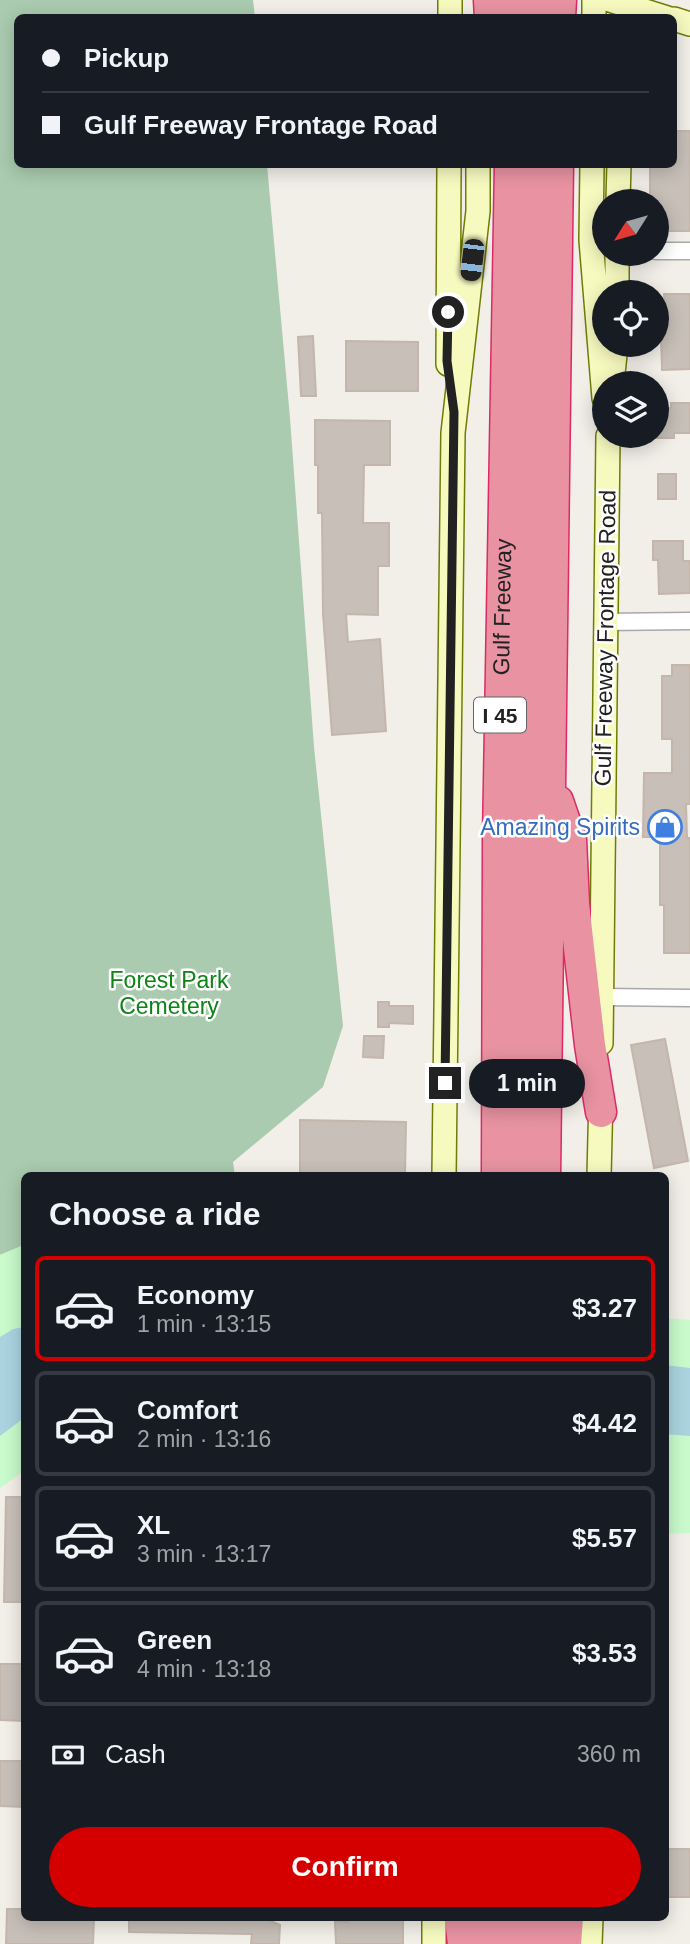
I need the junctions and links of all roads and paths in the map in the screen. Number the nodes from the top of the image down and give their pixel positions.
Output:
1 (618, 5) edge
2 (652, 14) edge
3 (449, 168) edge
4 (478, 168) edge
5 (511, 168) edge
6 (534, 168) edge
7 (557, 168) edge
8 (592, 168) edge
9 (619, 168) edge
10 (618, 189) edge
11 (669, 251) edge
12 (690, 251) edge
13 (532, 274) junction
14 (602, 371) edge
15 (454, 412) junction
16 (608, 448) edge
17 (690, 621) edge
18 (604, 622) junction
19 (552, 782) junction
20 (601, 996) junction
21 (690, 998) edge
22 (601, 1112) junction
23 (521, 1168) edge
24 (444, 1171) edge
25 (599, 1172) edge
26 (434, 1921) edge
27 (460, 1921) edge
28 (490, 1921) edge
29 (514, 1921) edge
30 (540, 1921) edge
31 (568, 1921) edge
32 (591, 1921) edge
33 (434, 1944) edge
34 (463, 1944) edge
35 (491, 1944) edge
36 (514, 1944) edge
37 (540, 1944) edge
38 (566, 1944) edge
39 (590, 1944) edge

1 - 2 main road
3 - 15 main road
4 - 15 main road
5 - 13 highway, Gulf Freeway / I 45
6 - 13 highway, Gulf Freeway
7 - 13 highway, Gulf Freeway / I 45
8 - 14 main road
9 - 10 main road
11 - 12 street
13 - 19 highway, Gulf Freeway / I 45
13 - 23 highway, Gulf Freeway
15 - 24 main road
16 - 18 main road, Gulf Freeway Frontage Road
17 - 18 street
18 - 20 main road, Gulf Freeway Frontage Road
19 - 22 highway
19 - 23 highway, Gulf Freeway / I 45
20 - 21 street
20 - 22 main road, Gulf Freeway Frontage Road
22 - 25 main road, Gulf Freeway Frontage Road
26 - 33 main road
27 - 34 highway
28 - 35 highway
29 - 36 highway
30 - 37 highway
31 - 38 highway
32 - 39 main road

